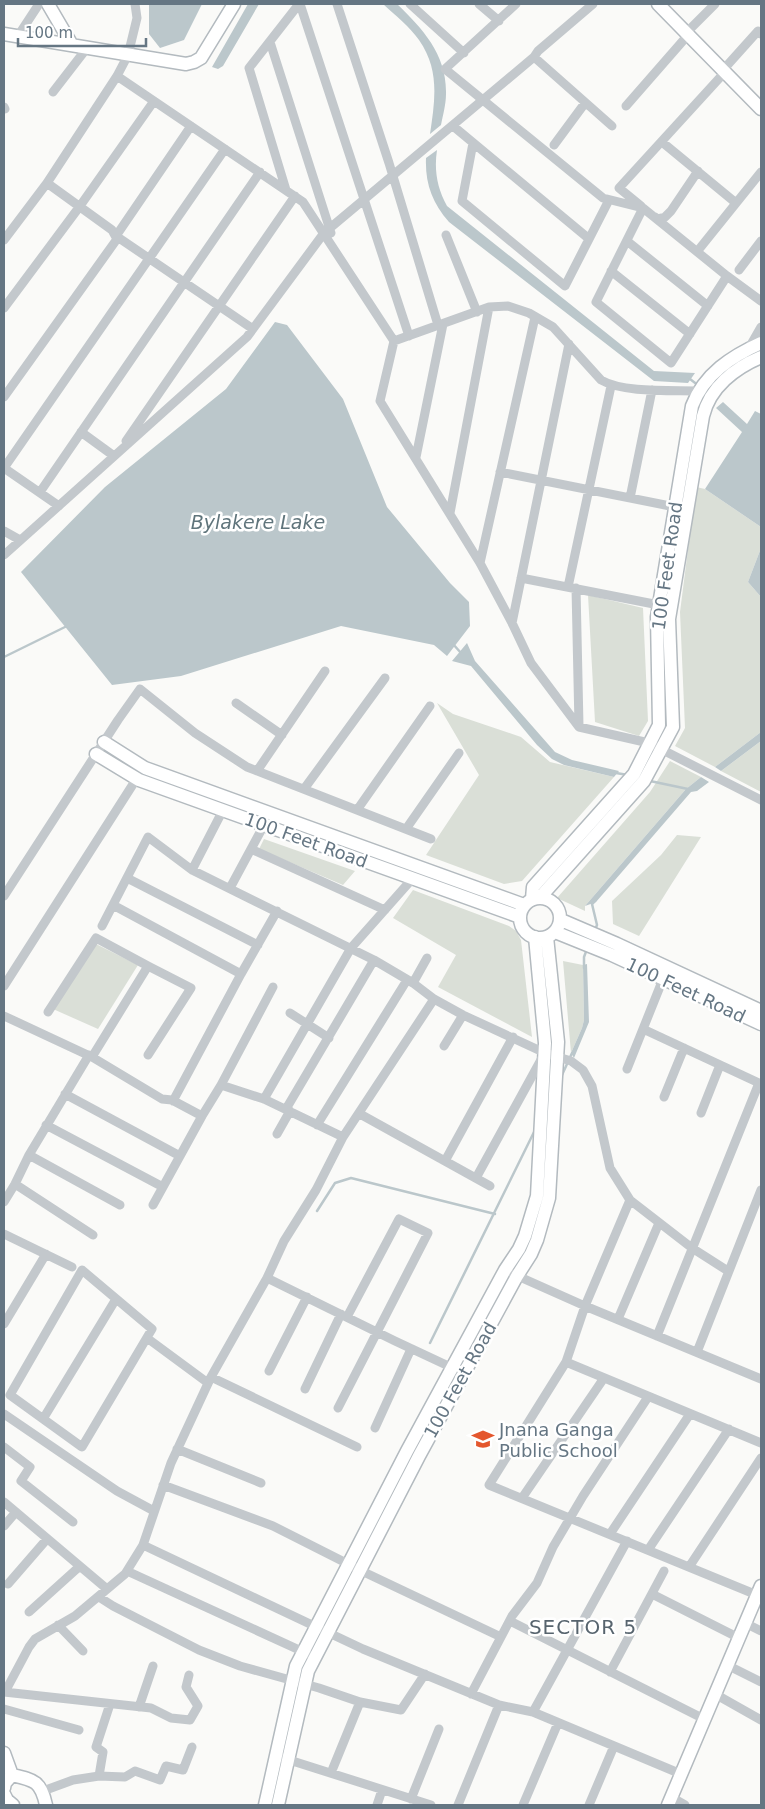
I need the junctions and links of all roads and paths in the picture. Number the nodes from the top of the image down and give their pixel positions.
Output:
1 (39, 4) edge
2 (48, 4) edge
3 (135, 4) edge
4 (234, 4) edge
5 (299, 4) edge
6 (337, 4) edge
7 (410, 4) edge
8 (478, 4) edge
9 (516, 4) edge
10 (593, 4) edge
11 (658, 4) edge
12 (715, 4) edge
13 (499, 22) junction
14 (4, 34) edge
15 (687, 34) junction
16 (761, 34) edge
17 (18, 36) junction
18 (270, 42) junction
19 (72, 45) junction
20 (87, 48) junction
21 (464, 53) junction
22 (128, 55) junction
23 (534, 57) junction
24 (724, 71) junction
25 (117, 76) junction
26 (53, 92) dead end
27 (484, 100) junction
28 (154, 101) junction
29 (585, 103) junction
30 (626, 106) dead end
31 (761, 109) edge
32 (191, 126) junction
33 (453, 126) junction
34 (612, 126) dead end
35 (662, 142) junction
36 (472, 143) junction
37 (554, 145) dead end
38 (225, 149) junction
39 (698, 171) junction
40 (260, 172) junction
41 (761, 172) edge
42 (48, 183) junction
43 (286, 190) junction
44 (295, 196) junction
45 (609, 200) junction
46 (736, 203) junction
47 (80, 206) junction
48 (643, 208) junction
49 (324, 233) junction
50 (446, 235) dead end
51 (116, 236) junction
52 (588, 238) junction
53 (4, 240) edge
54 (627, 241) junction
55 (761, 241) edge
56 (700, 248) dead end
57 (338, 255) junction
58 (149, 258) junction
59 (739, 270) dead end
60 (611, 271) junction
61 (727, 276) junction
62 (184, 282) junction
63 (761, 301) edge
64 (219, 306) junction
65 (708, 306) junction
66 (489, 307) junction
67 (4, 308) edge
68 (477, 312) junction
69 (535, 317) junction
70 (441, 325) junction
71 (761, 326) edge
72 (253, 329) junction
73 (690, 334) junction
74 (409, 336) junction
75 (394, 341) junction
76 (761, 342) edge
77 (569, 344) junction
78 (749, 348) junction
79 (761, 357) edge
80 (712, 383) junction
81 (7, 385) edge
82 (611, 386) junction
83 (652, 390) junction
84 (699, 391) junction
85 (4, 397) edge
86 (698, 408) junction
87 (81, 432) junction
88 (116, 454) junction
89 (416, 457) junction
90 (4, 468) edge
91 (500, 472) junction
92 (541, 480) junction
93 (588, 490) junction
94 (40, 492) junction
95 (630, 498) junction
96 (59, 506) junction
97 (675, 507) junction
98 (450, 513) junction
99 (4, 531) edge
100 (20, 540) junction
101 (4, 554) edge
102 (480, 563) junction
103 (521, 578) junction
104 (572, 588) junction
105 (659, 605) junction
106 (512, 622) junction
107 (325, 671) dead end
108 (385, 678) dead end
109 (236, 703) dead end
110 (430, 706) dead end
111 (579, 727) junction
112 (282, 735) junction
113 (104, 742) junction
114 (655, 746) junction
115 (459, 753) dead end
116 (96, 754) junction
117 (257, 771) junction
118 (137, 778) junction
119 (304, 789) junction
120 (761, 800) edge
121 (223, 810) junction
122 (357, 810) junction
123 (264, 825) junction
124 (406, 829) junction
125 (431, 839) dead end
126 (251, 849) junction
127 (192, 870) junction
128 (127, 878) junction
129 (413, 878) junction
130 (230, 888) junction
131 (4, 896) edge
132 (113, 905) junction
133 (530, 905) junction
134 (385, 910) junction
135 (277, 911) junction
136 (102, 926) dead end
137 (556, 931) junction
138 (258, 945) junction
139 (351, 948) junction
140 (614, 949) junction
141 (426, 958) dead end
142 (374, 960) junction
143 (148, 966) junction
144 (241, 974) junction
145 (663, 979) junction
146 (410, 981) junction
147 (4, 986) edge
148 (273, 987) dead end
149 (434, 998) junction
150 (761, 1011) edge
151 (48, 1012) dead end
152 (290, 1013) dead end
153 (4, 1016) edge
154 (463, 1016) junction
155 (308, 1024) junction
156 (761, 1024) edge
157 (643, 1029) junction
158 (329, 1038) junction
159 (513, 1038) junction
160 (444, 1046) dead end
161 (684, 1048) junction
162 (148, 1055) dead end
163 (551, 1055) junction
164 (91, 1056) junction
165 (720, 1065) junction
166 (627, 1069) dead end
167 (760, 1083) edge
168 (221, 1085) junction
169 (65, 1094) junction
170 (664, 1097) dead end
171 (264, 1099) junction
172 (173, 1101) junction
173 (288, 1110) junction
174 (701, 1113) dead end
175 (360, 1114) dead end
176 (202, 1116) junction
177 (317, 1124) junction
178 (46, 1125) junction
179 (277, 1134) dead end
180 (343, 1137) junction
181 (29, 1154) junction
182 (180, 1156) junction
183 (445, 1161) junction
184 (476, 1178) junction
185 (15, 1184) junction
186 (490, 1186) dead end
187 (162, 1187) junction
188 (761, 1190) edge
189 (630, 1200) junction
190 (4, 1202) edge
191 (120, 1205) dead end
192 (153, 1205) dead end
193 (659, 1223) junction
194 (6, 1235) edge
195 (93, 1236) dead end
196 (4, 1246) edge
197 (692, 1248) junction
198 (46, 1254) junction
199 (72, 1267) dead end
200 (728, 1271) junction
201 (511, 1273) junction
202 (266, 1278) junction
203 (307, 1297) junction
204 (116, 1299) junction
205 (585, 1306) junction
206 (344, 1316) junction
207 (618, 1320) junction
208 (4, 1324) edge
209 (378, 1333) junction
210 (657, 1336) junction
211 (147, 1338) junction
212 (411, 1349) junction
213 (697, 1352) junction
214 (566, 1362) junction
215 (458, 1370) junction
216 (269, 1371) dead end
217 (604, 1378) junction
218 (761, 1379) edge
219 (209, 1380) junction
220 (305, 1389) dead end
221 (648, 1397) junction
222 (338, 1408) dead end
223 (4, 1414) edge
224 (690, 1414) junction
225 (43, 1419) junction
226 (374, 1428) dead end
227 (729, 1429) junction
228 (761, 1443) edge
229 (4, 1447) edge
230 (357, 1447) dead end
231 (177, 1449) junction
232 (761, 1458) edge
233 (261, 1483) dead end
234 (163, 1485) junction
235 (522, 1498) junction
236 (4, 1502) edge
237 (16, 1512) junction
238 (154, 1512) junction
239 (570, 1518) junction
240 (73, 1522) dead end
241 (4, 1526) edge
242 (610, 1534) junction
243 (47, 1539) junction
244 (627, 1541) junction
245 (143, 1545) junction
246 (648, 1550) junction
247 (80, 1566) junction
248 (689, 1567) junction
249 (354, 1568) junction
250 (127, 1571) junction
251 (664, 1571) dead end
252 (8, 1584) dead end
253 (107, 1589) junction
254 (759, 1590) edge
255 (652, 1594) junction
256 (99, 1597) junction
257 (29, 1612) dead end
258 (510, 1621) junction
259 (745, 1623) junction
260 (58, 1626) junction
261 (323, 1628) junction
262 (761, 1631) edge
263 (501, 1637) junction
264 (739, 1638) junction
265 (567, 1650) junction
266 (83, 1651) dead end
267 (309, 1655) junction
268 (727, 1665) junction
269 (153, 1666) dead end
270 (610, 1672) junction
271 (425, 1674) junction
272 (189, 1676) dead end
273 (761, 1682) edge
274 (299, 1683) junction
275 (4, 1692) edge
276 (471, 1694) junction
277 (715, 1694) junction
278 (360, 1702) junction
279 (110, 1704) junction
280 (499, 1705) junction
281 (139, 1707) junction
282 (4, 1709) edge
283 (533, 1712) junction
284 (704, 1719) junction
285 (761, 1720) edge
286 (558, 1723) junction
287 (439, 1729) dead end
288 (79, 1730) dead end
289 (192, 1746) dead end
290 (614, 1746) junction
291 (4, 1753) edge
292 (282, 1758) junction
293 (333, 1768) dead end
294 (681, 1774) junction
295 (98, 1776) junction
296 (382, 1790) junction
297 (6, 1791) edge
298 (43, 1791) junction
299 (411, 1799) junction
300 (669, 1801) edge
301 (425, 1804) edge
302 (46, 1805) edge
303 (265, 1805) edge
304 (278, 1805) edge
305 (377, 1805) edge
306 (458, 1805) edge
307 (523, 1805) edge
308 (589, 1805) edge
309 (685, 1805) edge

1 - 17 street
2 - 19 main road
3 - 22 street
4 - 22 main road
5 - 18 street
5 - 74 street
6 - 70 street
7 - 21 street
8 - 13 street
9 - 13 street
10 - 23 street
11 - 15 main road
12 - 15 street
13 - 21 street
14 - 17 main road
15 - 24 main road
15 - 30 street
16 - 24 street
17 - 19 main road
18 - 43 street
18 - 57 street
19 - 20 main road
20 - 22 main road
20 - 26 street
21 - 27 street
22 - 25 street
23 - 27 street
23 - 29 street
24 - 31 main road
24 - 35 street
25 - 28 street
25 - 42 street
27 - 33 street
27 - 45 street
28 - 32 street
28 - 47 street
29 - 34 street
29 - 37 street
32 - 38 street
32 - 51 street
33 - 36 street
33 - 49 street
35 - 39 street
35 - 48 street
36 - 52 street
36 - 52 street
38 - 40 street
38 - 58 street
39 - 46 street
39 - 48 street
40 - 43 street
40 - 62 street
41 - 46 street
42 - 47 street
42 - 53 street
43 - 44 street
44 - 49 street
44 - 64 street
45 - 48 street
45 - 52 street
46 - 56 street
47 - 51 street
47 - 67 street
48 - 54 street
48 - 61 street
49 - 57 street
49 - 72 street
50 - 68 street
51 - 58 street
51 - 81 street
54 - 60 street
54 - 65 street
55 - 59 street
57 - 75 street
58 - 62 street
58 - 90 street
60 - 73 street
60 - 73 street
61 - 63 street
61 - 65 street
62 - 64 street
62 - 87 street
64 - 72 street
64 - 88 street
65 - 73 street
66 - 68 street
66 - 69 street
66 - 98 street
68 - 70 street
69 - 77 street
69 - 91 street
70 - 74 street
70 - 89 street
71 - 78 street
72 - 88 street
74 - 75 street
75 - 89 street
76 - 78 main road, 100 Feet Road
77 - 82 street
77 - 92 street
78 - 80 main road, 100 Feet Road
79 - 80 main road, 100 Feet Road
80 - 84 main road, 100 Feet Road
80 - 86 main road, 100 Feet Road
81 - 85 street
82 - 83 street
82 - 93 street
83 - 84 street
83 - 95 street
84 - 86 main road, 100 Feet Road
86 - 97 main road, 100 Feet Road
86 - 114 main road, 100 Feet Road
87 - 88 street
87 - 94 street
88 - 96 street
89 - 98 street
90 - 94 street
91 - 92 street
91 - 102 street
92 - 93 street
92 - 103 street
93 - 95 street
93 - 104 street
94 - 96 street
95 - 97 street
96 - 100 street
97 - 105 main road, 100 Feet Road
98 - 102 street
99 - 100 street
100 - 101 street
102 - 106 street
103 - 104 street
103 - 106 street
104 - 105 street
104 - 111 street
105 - 114 main road, 100 Feet Road
106 - 111 street
107 - 112 street
108 - 119 street
109 - 112 street
110 - 122 street
111 - 114 street
112 - 117 street
113 - 116 street
113 - 117 street
113 - 133 main road, 100 Feet Road
114 - 120 street
114 - 133 main road, 100 Feet Road
114 - 133 main road, 100 Feet Road
115 - 124 street
116 - 118 main road, 100 Feet Road
116 - 131 street
117 - 119 street
118 - 121 main road, 100 Feet Road
118 - 147 street
119 - 122 street
121 - 123 main road, 100 Feet Road
121 - 127 street
122 - 124 street
123 - 126 street
123 - 129 main road, 100 Feet Road
124 - 125 street
126 - 130 street
126 - 134 street
127 - 128 street
127 - 130 street
128 - 132 street
128 - 138 street
129 - 133 main road, 100 Feet Road
129 - 134 street
130 - 135 street
132 - 136 street
132 - 144 street
133 - 137 main road
133 - 137 main road
134 - 139 street
135 - 138 street
135 - 139 street
137 - 140 main road, 100 Feet Road
137 - 163 main road, 100 Feet Road
138 - 144 street
139 - 142 street
139 - 155 street
140 - 145 main road, 100 Feet Road
140 - 150 main road, 100 Feet Road
141 - 146 street
142 - 146 street
142 - 158 street
143 - 151 street
143 - 162 street
143 - 164 street
144 - 172 street
145 - 156 main road, 100 Feet Road
145 - 157 street
146 - 149 street
146 - 177 street
148 - 168 street
149 - 154 street
149 - 180 street
152 - 155 street
153 - 164 street
154 - 159 street
154 - 160 street
155 - 158 street
155 - 171 street
157 - 161 street
157 - 166 street
158 - 173 street
159 - 163 street
159 - 183 street
161 - 165 street
161 - 170 street
163 - 184 street
163 - 189 street
163 - 201 main road, 100 Feet Road
164 - 169 street
164 - 172 street
165 - 167 street
165 - 174 street
167 - 197 street
168 - 171 street
168 - 176 street
169 - 178 street
169 - 182 street
171 - 173 street
172 - 176 street
173 - 177 street
173 - 179 street
175 - 183 street
176 - 182 street
177 - 180 street
178 - 181 street
178 - 187 street
180 - 202 street
181 - 185 street
181 - 191 street
182 - 187 street
183 - 184 street
184 - 186 street
185 - 190 street
185 - 195 street
187 - 192 street
188 - 200 street
189 - 193 street
189 - 205 street
193 - 197 street
193 - 207 street
194 - 196 street
194 - 198 street
197 - 200 street
197 - 210 street
198 - 199 street
198 - 208 street
200 - 213 street
201 - 205 street
201 - 215 main road, 100 Feet Road
202 - 203 street
202 - 219 street
203 - 206 street
203 - 216 street
204 - 211 street
204 - 225 street
204 - 225 street
205 - 207 street
205 - 214 street
206 - 209 street
206 - 209 street
206 - 220 street
207 - 210 street
209 - 212 street
209 - 222 street
210 - 213 street
211 - 219 street
211 - 225 street
212 - 215 street
212 - 226 street
213 - 218 street
214 - 217 street
214 - 235 street
215 - 249 main road, 100 Feet Road
217 - 221 street
217 - 235 street
219 - 230 street
219 - 231 street
221 - 224 street
221 - 239 street
223 - 238 street
224 - 227 street
224 - 242 street
227 - 228 street
227 - 246 street
229 - 240 street
231 - 233 street
231 - 234 street
232 - 248 street
234 - 238 street
234 - 249 street
235 - 239 street
236 - 237 street
237 - 241 street
237 - 243 street
238 - 245 street
239 - 242 street
239 - 258 street
242 - 244 street
243 - 247 street
243 - 252 street
244 - 246 street
244 - 265 street
245 - 250 street
245 - 261 street
246 - 248 street
247 - 253 street
247 - 257 street
248 - 254 street
249 - 261 main road, 100 Feet Road
249 - 263 street
250 - 253 street
250 - 267 street
251 - 255 street
253 - 256 street
254 - 259 main road
255 - 264 street
255 - 270 street
256 - 260 street
256 - 274 street
258 - 263 street
258 - 265 street
259 - 262 street
259 - 264 main road
260 - 266 street
260 - 275 street
261 - 267 main road, 100 Feet Road
261 - 271 street
263 - 276 street
264 - 268 main road
265 - 270 street
265 - 283 street
267 - 274 main road, 100 Feet Road
268 - 273 street
268 - 277 main road
269 - 281 street
270 - 284 street
271 - 276 street
271 - 278 street
272 - 281 street
274 - 278 street
274 - 292 main road, 100 Feet Road
275 - 279 street
276 - 280 street
277 - 284 main road
277 - 285 street
278 - 293 street
279 - 281 street
279 - 295 street
280 - 283 street
280 - 306 street
282 - 288 street
283 - 286 street
284 - 294 main road
286 - 290 street
286 - 307 street
287 - 299 street
289 - 295 street
290 - 294 street
290 - 308 street
291 - 297 main road
292 - 296 street
292 - 303 main road, 100 Feet Road
292 - 304 main road, 100 Feet Road
294 - 300 main road
295 - 298 street
296 - 299 street
296 - 305 street
297 - 298 main road
298 - 302 main road
299 - 301 street
300 - 309 street

